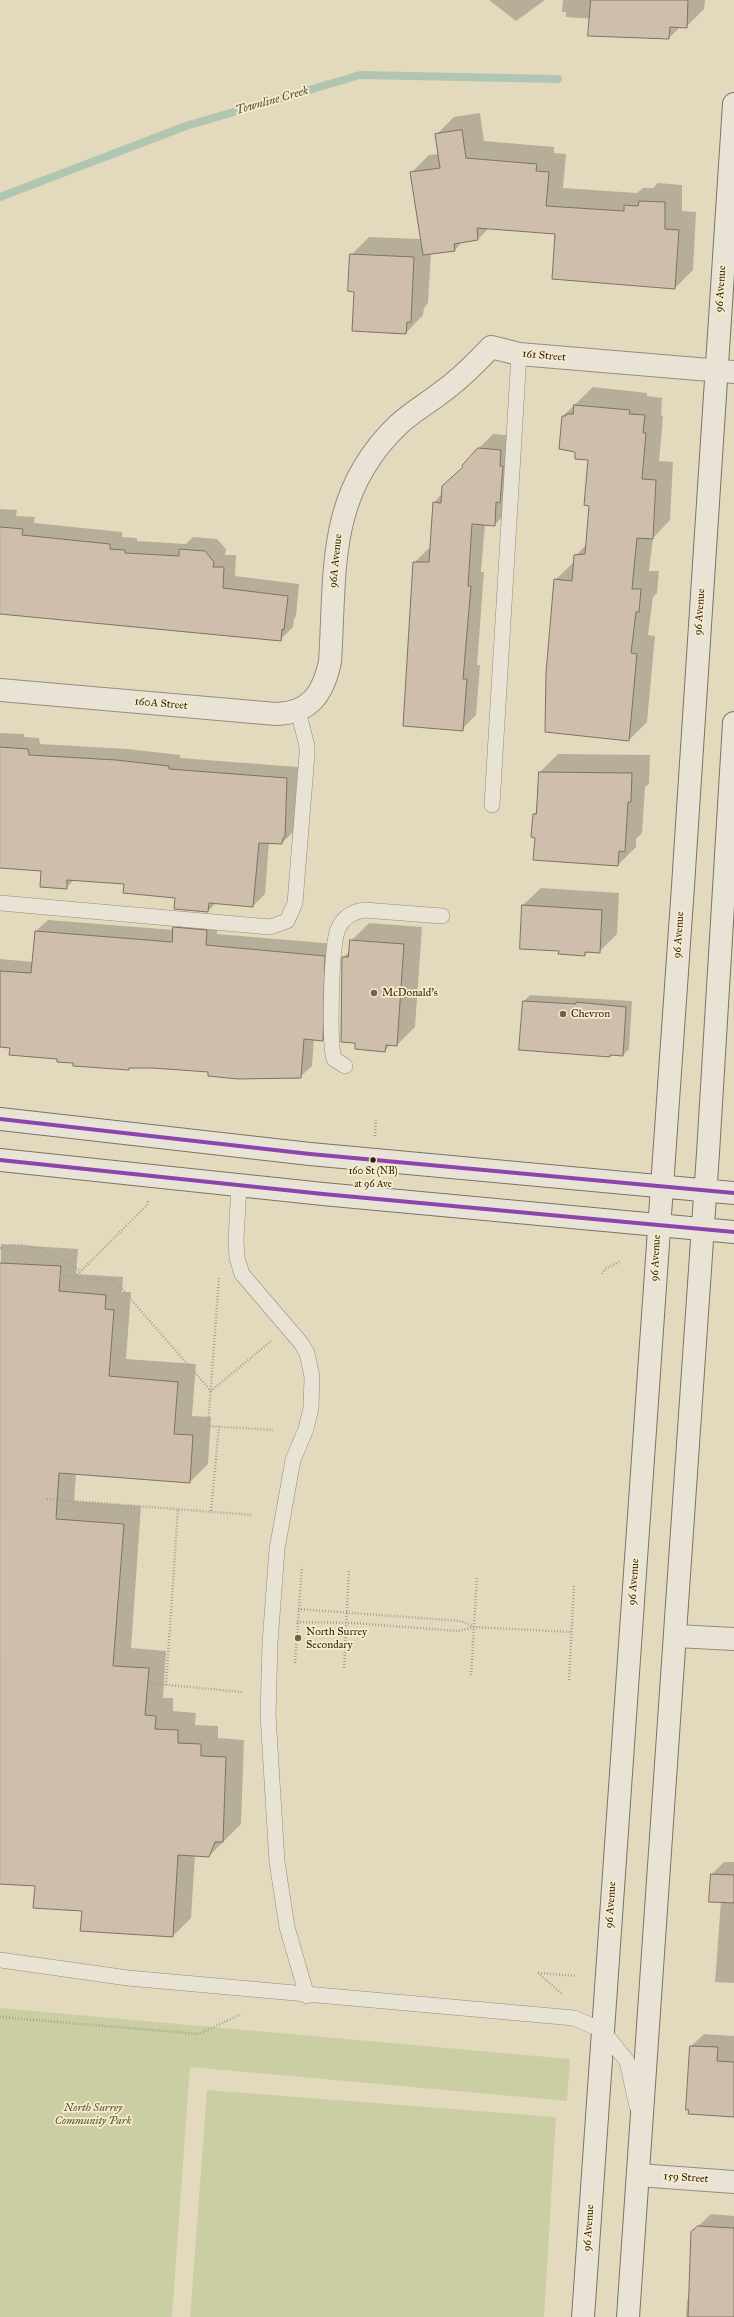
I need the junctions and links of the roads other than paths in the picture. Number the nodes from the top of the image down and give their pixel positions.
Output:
1 (734, 104) edge
2 (519, 354) junction
3 (725, 372) edge
4 (387, 436) joint
5 (0, 690) edge
6 (298, 711) junction
7 (734, 723) edge
8 (492, 804) dead end
9 (0, 903) edge
10 (442, 916) dead end
11 (345, 1066) dead end
12 (0, 1119) edge
13 (0, 1160) edge
14 (239, 1185) junction
15 (661, 1186) junction
16 (706, 1191) junction
17 (734, 1193) edge
18 (657, 1225) junction
19 (702, 1229) junction
20 (734, 1232) edge
21 (676, 1636) junction
22 (734, 1639) edge
23 (0, 1960) edge
24 (307, 1996) junction
25 (602, 2030) junction
26 (642, 2126) junction
27 (638, 2174) junction
28 (734, 2182) edge
29 (583, 2317) edge
30 (628, 2317) edge

1 - 3 main road, 96 Avenue
2 - 3 main road, 161 Street
2 - 4 main road, 161 Street
2 - 8 lane
3 - 15 main road, 96 Avenue
4 - 6 main road, 96A Avenue
5 - 6 main road, 160A Street
6 - 9 lane
7 - 16 main road
10 - 11 lane
12 - 15 main road
13 - 14 main road
14 - 18 main road
14 - 24 lane
15 - 16 main road
15 - 18 main road, 96 Avenue
16 - 17 main road
16 - 19 main road
18 - 19 main road
18 - 25 main road, 96 Avenue
19 - 20 main road
19 - 21 main road
21 - 22 main road
21 - 26 main road
23 - 24 lane
24 - 25 lane
25 - 26 lane
25 - 29 main road, 96 Avenue
26 - 27 main road
27 - 28 main road, 159 Street
27 - 30 main road

